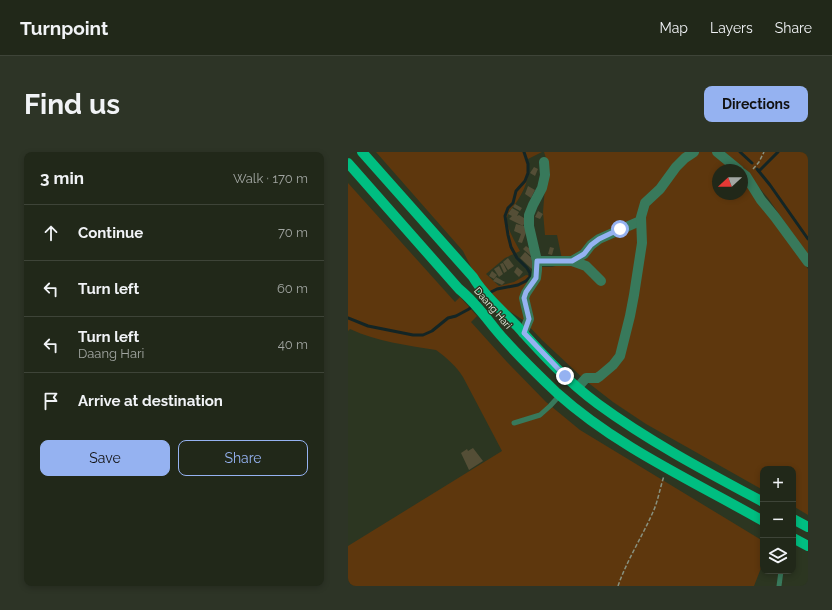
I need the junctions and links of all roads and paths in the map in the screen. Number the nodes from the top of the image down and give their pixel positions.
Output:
1 (362, 152) edge
2 (694, 152) edge
3 (717, 152) edge
4 (764, 152) edge
5 (544, 162) dead end
6 (348, 163) edge
7 (731, 164) edge
8 (748, 169) edge
9 (748, 182) edge
10 (640, 221) junction
11 (537, 261) junction
12 (572, 261) junction
13 (808, 262) edge
14 (601, 281) dead end
15 (524, 333) junction
16 (578, 387) junction
17 (560, 395) junction
18 (514, 423) dead end
19 (666, 469) junction
20 (760, 500) edge
21 (760, 519) edge
22 (796, 521) edge
23 (808, 527) edge
24 (796, 540) edge
25 (808, 546) edge
26 (781, 574) edge
27 (618, 586) edge
28 (779, 586) edge

1 - 15 main road, Daang Hari
2 - 10 street
3 - 7 street
4 - 8 path
5 - 11 street
6 - 17 main road, Daang Hari
9 - 13 street
10 - 12 street
10 - 16 street
11 - 12 street
11 - 15 street
12 - 14 street
15 - 16 main road, Daang Hari
16 - 20 main road, Daang Hari
17 - 18 lane
17 - 19 main road, Daang Hari
19 - 21 main road, Daang Hari
19 - 27 path
22 - 23 main road
24 - 25 main road
26 - 28 lane

